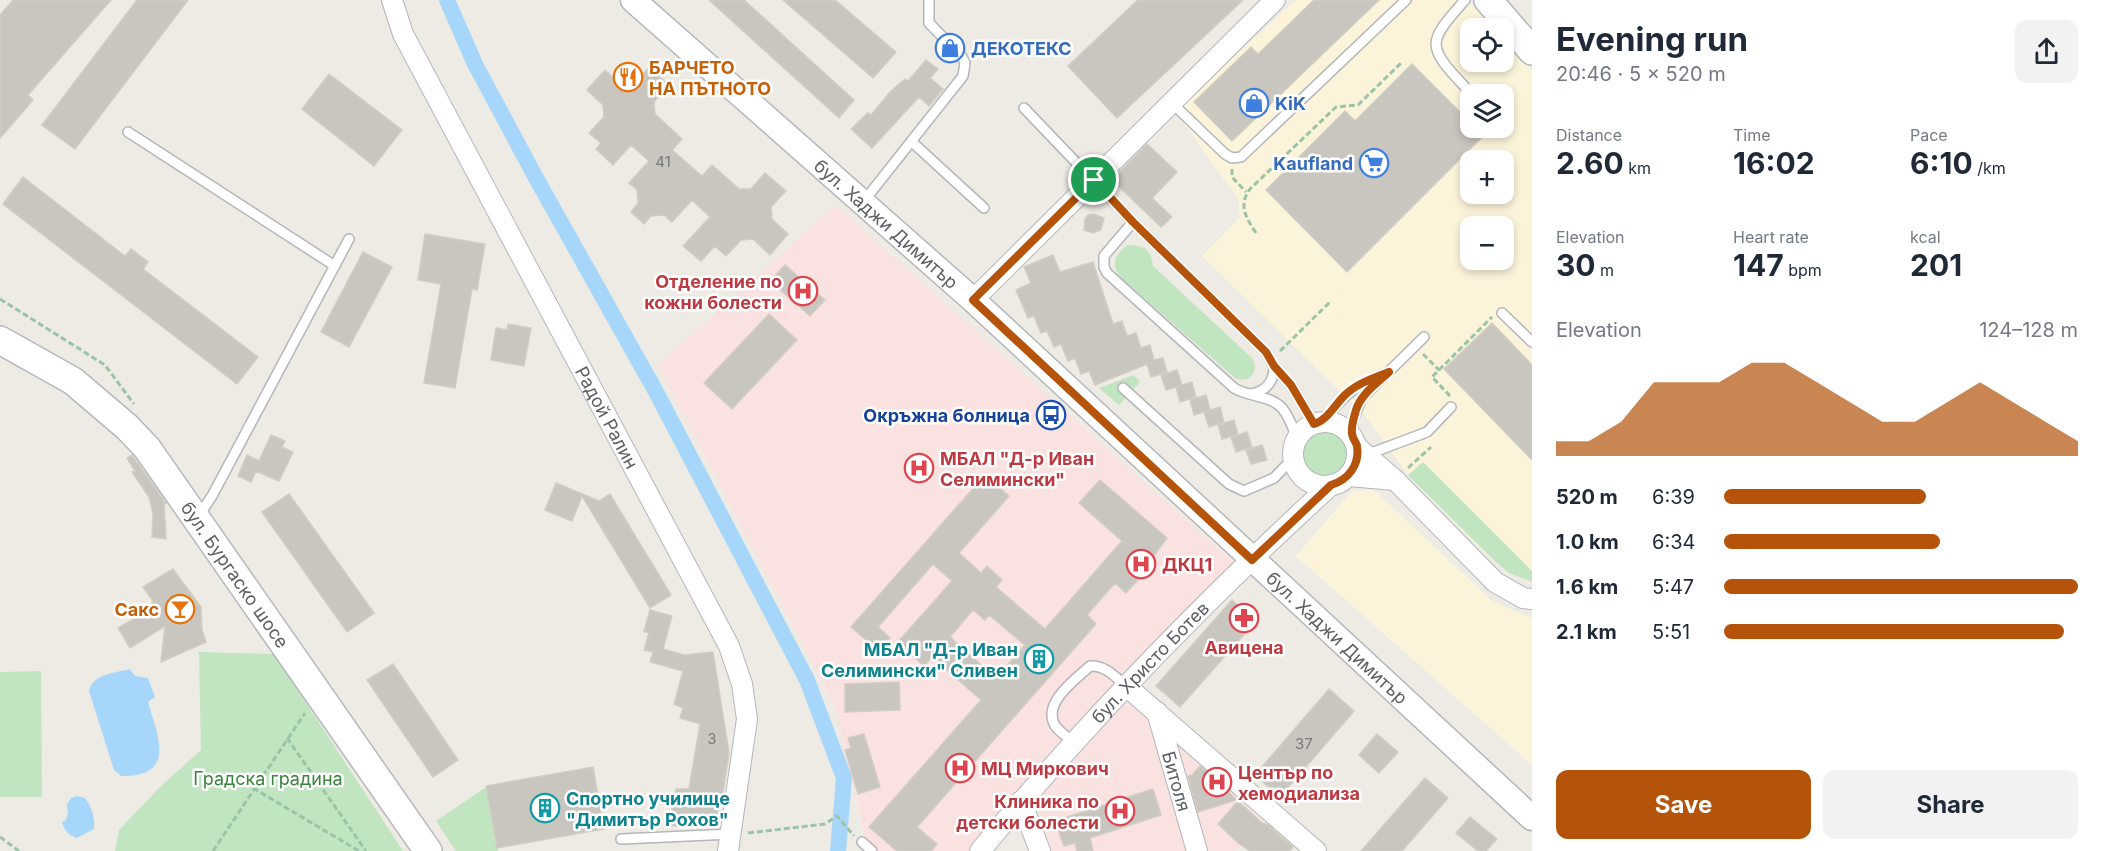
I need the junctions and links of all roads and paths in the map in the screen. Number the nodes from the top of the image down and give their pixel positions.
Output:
1 (392, 0) edge
2 (633, 0) edge
3 (928, 0) edge
4 (1275, 0) edge
5 (1406, 0) edge
6 (1465, 0) edge
7 (1488, 0) edge
8 (1532, 51) edge
9 (1401, 63) dead end
10 (1462, 84) edge
11 (1172, 103) junction
12 (1024, 108) dead end
13 (128, 132) dead end
14 (912, 142) junction
15 (1232, 177) dead end
16 (1094, 180) junction
17 (1247, 193) junction
18 (863, 203) junction
19 (984, 208) dead end
20 (1133, 222) junction
21 (1256, 233) dead end
22 (349, 239) dead end
23 (335, 266) junction
24 (973, 300) junction
25 (1330, 302) dead end
26 (1502, 313) joint
27 (1424, 338) dead end
28 (0, 340) edge
29 (1532, 342) edge
30 (1282, 349) dead end
31 (1425, 356) dead end
32 (1274, 366) junction
33 (1439, 370) junction
34 (1389, 372) junction
35 (1124, 388) dead end
36 (1248, 394) junction
37 (1451, 407) joint
38 (1318, 423) junction
39 (1297, 438) junction
40 (1358, 446) junction
41 (1431, 447) dead end
42 (1293, 458) junction
43 (1302, 476) junction
44 (1348, 476) junction
45 (1399, 476) junction
46 (1331, 485) junction
47 (196, 519) junction
48 (1294, 519) junction
49 (1252, 560) junction
50 (1532, 599) edge
51 (1125, 685) junction
52 (318, 694) junction
53 (1157, 712) junction
54 (286, 738) junction
55 (1075, 743) junction
56 (253, 788) junction
57 (1021, 801) junction
58 (1532, 818) edge
59 (850, 832) dead end
60 (0, 837) edge
61 (621, 839) dead end
62 (862, 842) dead end
63 (730, 843) edge
64 (1310, 849) edge
65 (19, 851) edge
66 (213, 851) edge
67 (359, 851) edge
68 (366, 851) edge
69 (428, 851) edge
70 (872, 851) edge
71 (980, 851) edge
72 (1040, 851) edge
73 (1197, 851) edge

1 - 63 street, Радой Ралин
2 - 18 street, бул. Хаджи Димитър
3 - 14 lane
4 - 11 street
5 - 11 lane
6 - 10 lane
7 - 8 main road
9 - 17 path
11 - 16 street
12 - 16 lane
13 - 23 lane
14 - 18 lane
14 - 19 lane
15 - 17 path
16 - 20 lane
16 - 24 street
17 - 21 path
18 - 24 street, бул. Хаджи Димитър
20 - 32 lane
20 - 36 lane
22 - 23 lane
23 - 47 lane
24 - 49 street, бул. Хаджи Димитър
25 - 30 path
26 - 29 lane
26 - 33 path
27 - 34 lane
28 - 47 main road, бул. Бургаско шосе
31 - 33 path
32 - 36 lane
32 - 38 lane
33 - 37 path
34 - 38 lane
34 - 40 lane
35 - 42 lane
36 - 39 lane
37 - 40 lane
38 - 39 street
38 - 40 street
39 - 42 street
40 - 44 street
40 - 45 street
41 - 45 path
42 - 43 street
43 - 46 street
43 - 48 street
44 - 45 street
44 - 46 street
45 - 50 street
46 - 48 street, бул. Христо Ботев
47 - 52 main road, бул. Бургаско шосе
48 - 49 street, бул. Христо Ботев
49 - 51 street, бул. Христо Ботев
49 - 58 street, бул. Хаджи Димитър
51 - 53 street
51 - 55 street, бул. Христо Ботев
51 - 55 lane
52 - 54 path
52 - 69 main road, бул. Бургаско шосе
53 - 64 street
53 - 73 street, Битоля
54 - 56 path
54 - 68 path
55 - 57 street, бул. Христо Ботев
56 - 66 path
56 - 67 path
57 - 71 street, бул. Христо Ботев
57 - 72 street
59 - 63 path
60 - 65 path
61 - 63 lane
62 - 70 lane

